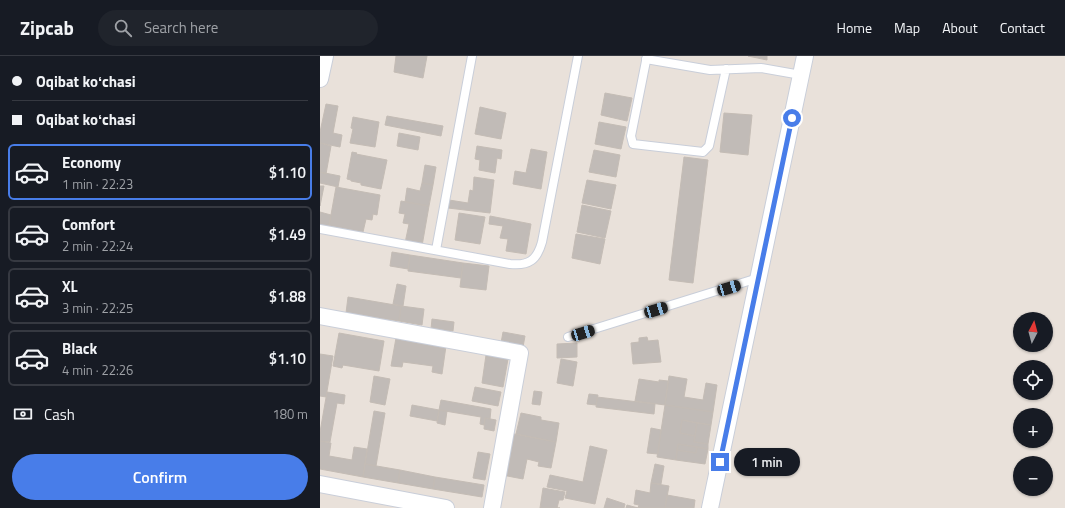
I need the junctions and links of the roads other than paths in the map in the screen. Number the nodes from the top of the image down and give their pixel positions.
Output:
1 (325, 56) edge
2 (472, 56) edge
3 (578, 56) edge
4 (805, 56) edge
5 (647, 58) edge
6 (726, 69) junction
7 (801, 75) junction
8 (320, 79) edge
9 (320, 229) edge
10 (436, 250) junction
11 (758, 278) junction
12 (320, 316) edge
13 (568, 338) dead end
14 (320, 484) edge
15 (446, 508) edge
16 (492, 508) edge
17 (710, 508) edge

1 - 8 street
2 - 10 lane
3 - 10 lane
4 - 7 street
5 - 6 lane
5 - 6 lane
6 - 7 lane
7 - 11 street
9 - 10 lane
11 - 13 lane
11 - 17 street
12 - 16 street
14 - 15 street

